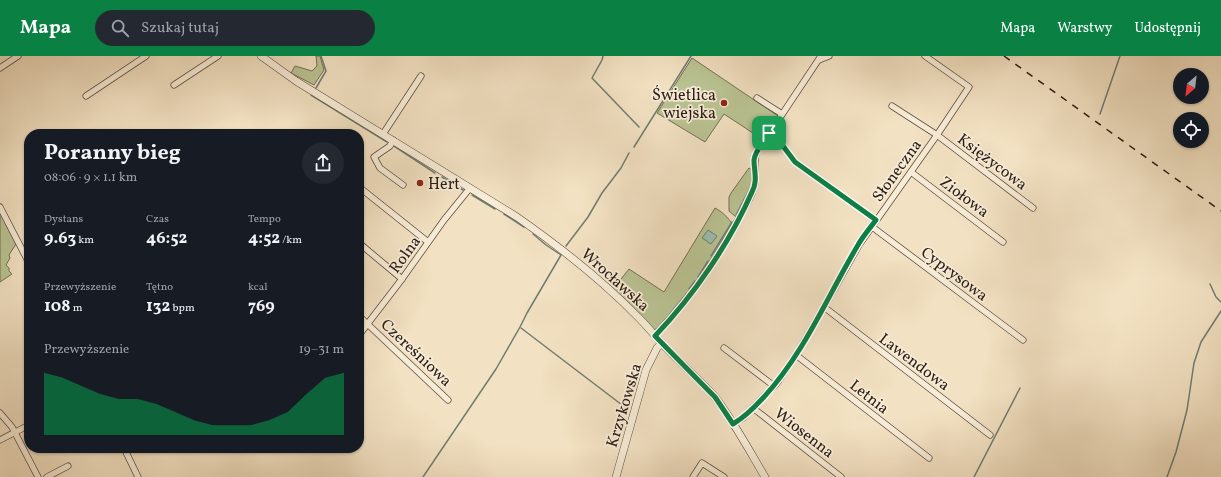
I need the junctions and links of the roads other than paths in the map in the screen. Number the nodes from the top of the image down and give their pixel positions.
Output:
1 (18, 56) edge
2 (146, 56) edge
3 (218, 56) edge
4 (261, 56) edge
5 (829, 56) edge
6 (925, 56) edge
7 (820, 58) edge
8 (0, 68) edge
9 (422, 76) dead end
10 (174, 85) dead end
11 (86, 96) dead end
12 (757, 98) dead end
13 (892, 106) dead end
14 (782, 114) junction
15 (769, 133) junction
16 (383, 134) junction
17 (937, 135) junction
18 (393, 140) junction
19 (911, 172) junction
20 (403, 185) dead end
21 (468, 187) junction
22 (364, 191) edge
23 (0, 207) edge
24 (1033, 208) dead end
25 (876, 220) junction
26 (871, 226) junction
27 (428, 242) junction
28 (1003, 242) dead end
29 (364, 247) edge
30 (24, 253) edge
31 (402, 279) junction
32 (824, 307) junction
33 (364, 320) edge
34 (368, 324) junction
35 (364, 329) edge
36 (655, 336) junction
37 (1023, 340) dead end
38 (662, 343) junction
39 (724, 348) dead end
40 (796, 356) junction
41 (774, 386) junction
42 (448, 400) dead end
43 (753, 408) junction
44 (0, 413) edge
45 (733, 424) junction
46 (24, 428) edge
47 (15, 432) junction
48 (990, 434) dead end
49 (0, 440) edge
50 (24, 450) edge
51 (26, 453) edge
52 (126, 453) edge
53 (928, 458) dead end
54 (68, 466) dead end
55 (38, 477) edge
56 (47, 477) edge
57 (138, 477) edge
58 (616, 477) edge
59 (693, 477) edge
60 (724, 477) edge
61 (765, 477) edge
62 (841, 477) edge

1 - 8 street
2 - 11 street
3 - 10 street
4 - 16 street, Wrocławska
5 - 7 street
6 - 17 street, Słoneczna
7 - 14 street
9 - 16 street
12 - 14 street
13 - 17 street, Księżycowa
14 - 15 street
15 - 25 street
15 - 36 street
16 - 18 street, Wrocławska
17 - 19 street, Słoneczna
17 - 24 street, Księżycowa
18 - 20 street
18 - 21 street, Wrocławska
19 - 25 street, Słoneczna
19 - 28 street, Ziołowa
21 - 27 street, Rolna
21 - 36 street, Wrocławska
22 - 27 street
23 - 30 street
25 - 26 street, Słoneczna
26 - 32 street, Słoneczna
26 - 37 street, Cyprysowa
27 - 31 street, Rolna
29 - 31 street
31 - 34 street, Rolna
32 - 40 street, Słoneczna
32 - 48 street, Lawendowa
33 - 34 street, Czereśniowa
34 - 35 street, Rolna
34 - 42 street, Czereśniowa
36 - 38 street, Wrocławska
38 - 45 street, Wrocławska
38 - 58 street, Krzykowska
39 - 41 street
40 - 41 street, Słoneczna
40 - 53 street, Letnia
41 - 43 street, Słoneczna
43 - 45 street, Wiosenna
43 - 62 street, Wiosenna
44 - 47 street
45 - 61 street, Wrocławska
46 - 47 street
47 - 49 street
47 - 50 street
51 - 55 street
52 - 57 street
54 - 56 street
59 - 60 street

